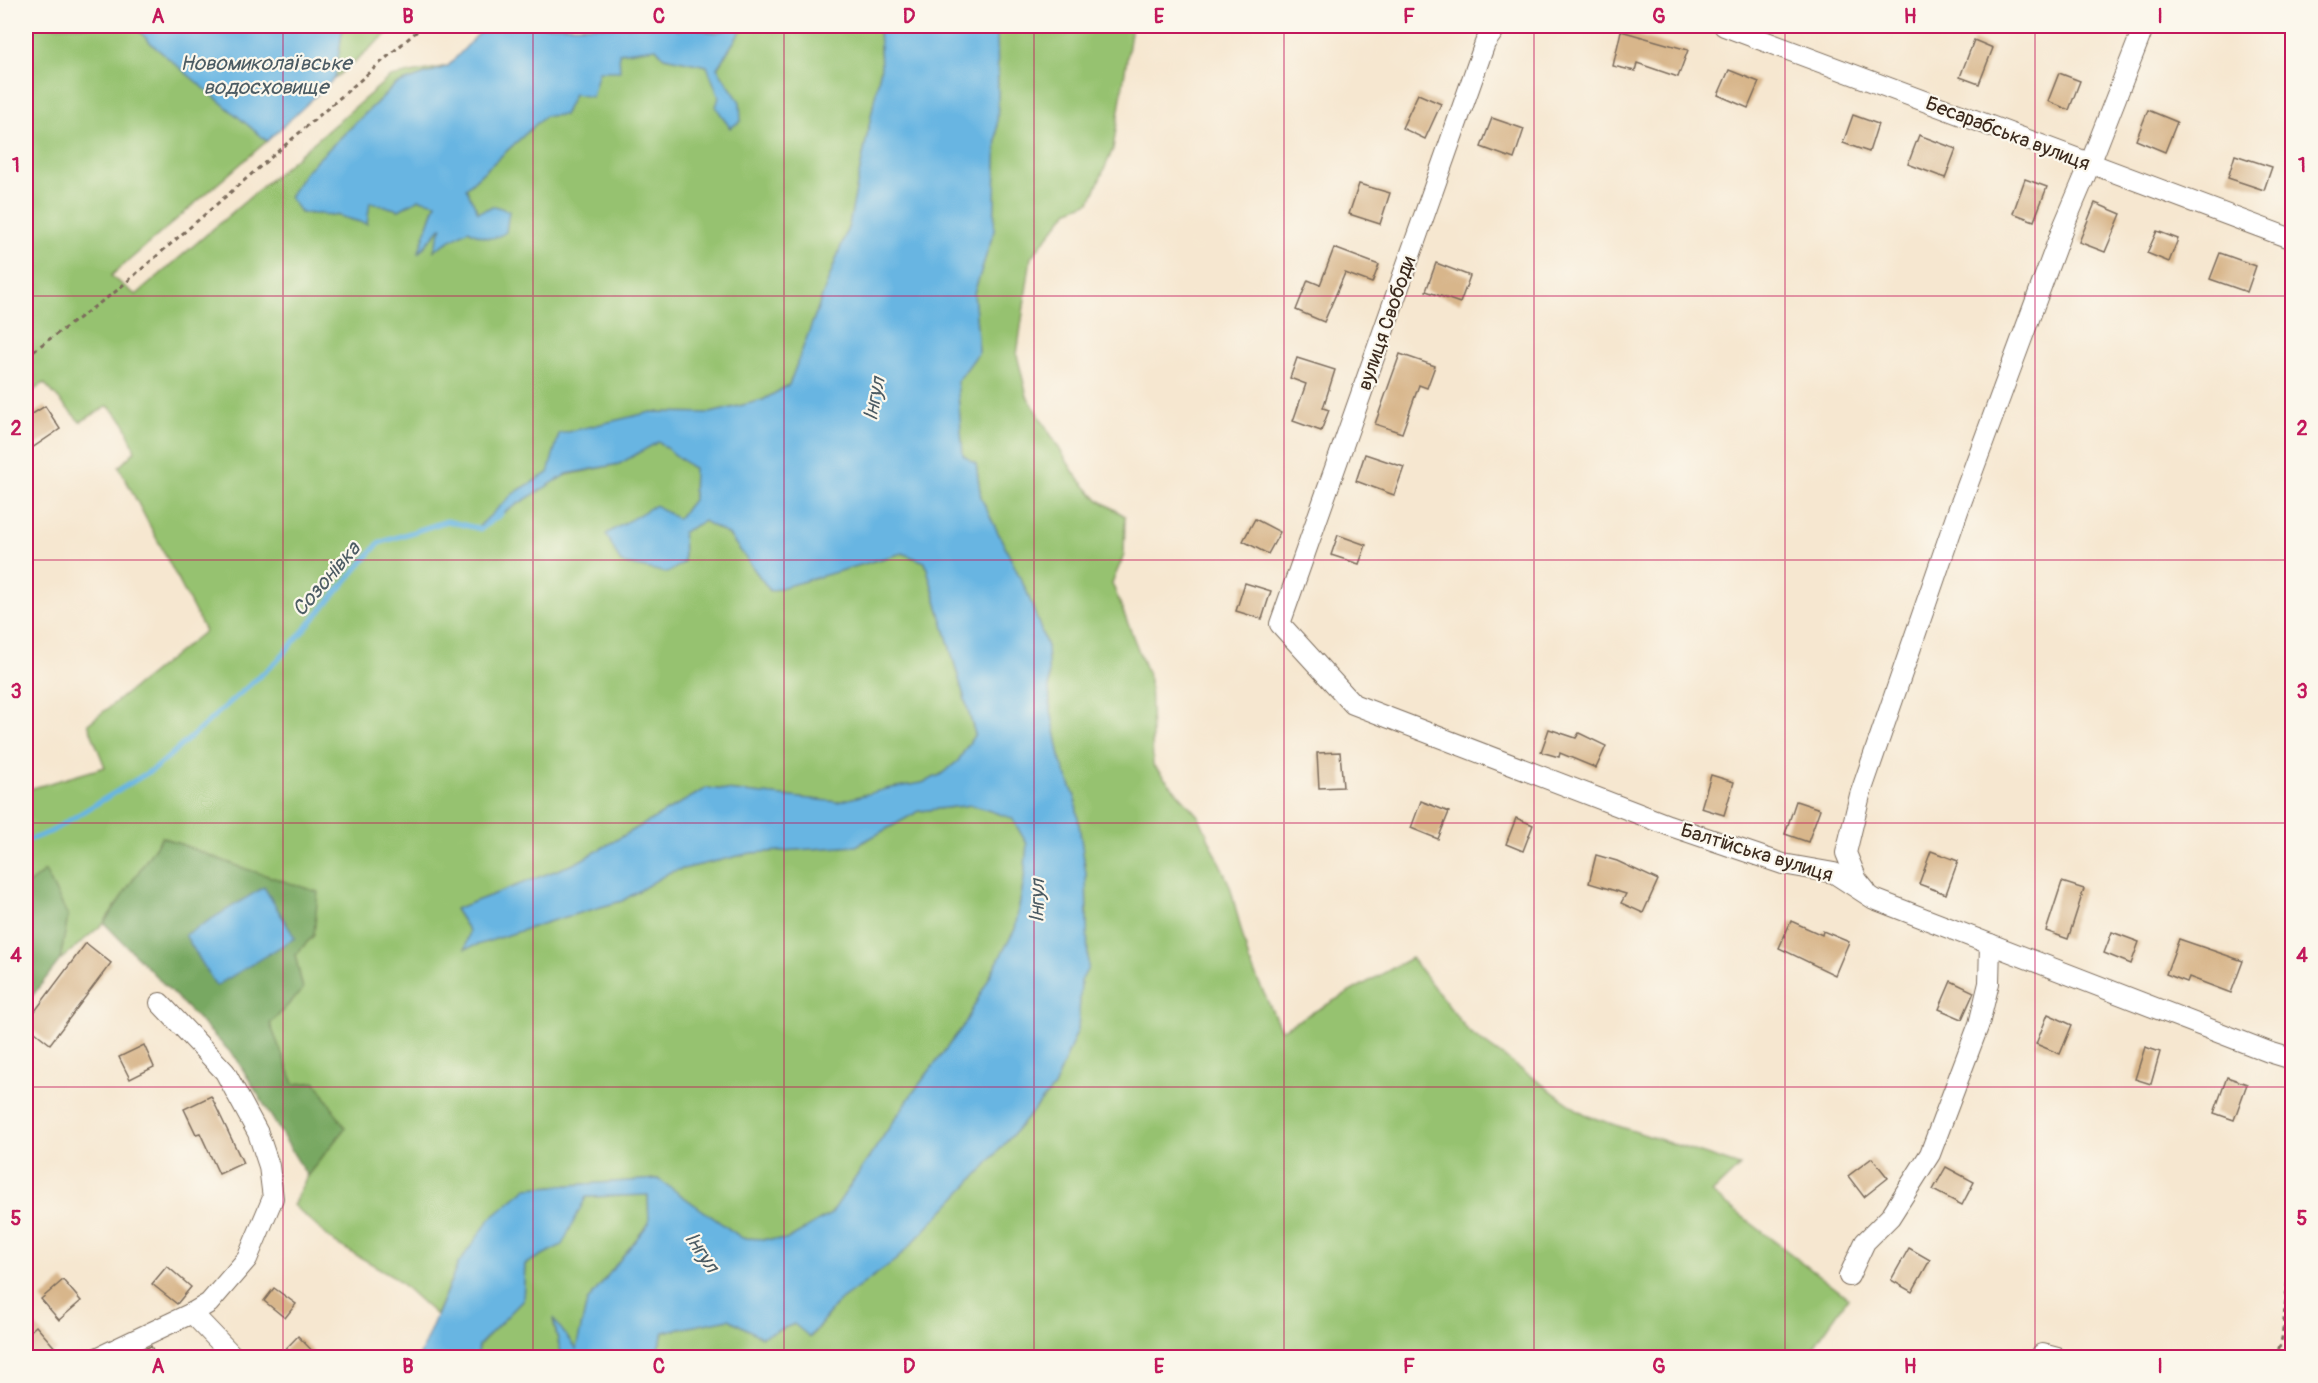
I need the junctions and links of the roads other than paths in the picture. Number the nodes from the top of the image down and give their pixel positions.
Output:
1 (1497, 26) edge
2 (1724, 26) edge
3 (2144, 26) edge
4 (2090, 164) junction
5 (2292, 239) edge
6 (1280, 624) joint
7 (1874, 899) junction
8 (1990, 944) junction
9 (160, 1003) dead end
10 (2292, 1059) edge
11 (1849, 1276) dead end
12 (192, 1313) junction
13 (97, 1358) edge
14 (235, 1358) edge

1 - 6 street, вулиця Свободи
2 - 4 street, Бесарабська вулиця
3 - 4 street
4 - 5 street, Бесарабська вулиця
4 - 7 street
6 - 7 street, Балтійська вулиця
7 - 8 street, Балтійська вулиця
8 - 10 street, Балтійська вулиця
8 - 11 street
9 - 12 street
12 - 13 street
12 - 14 street

